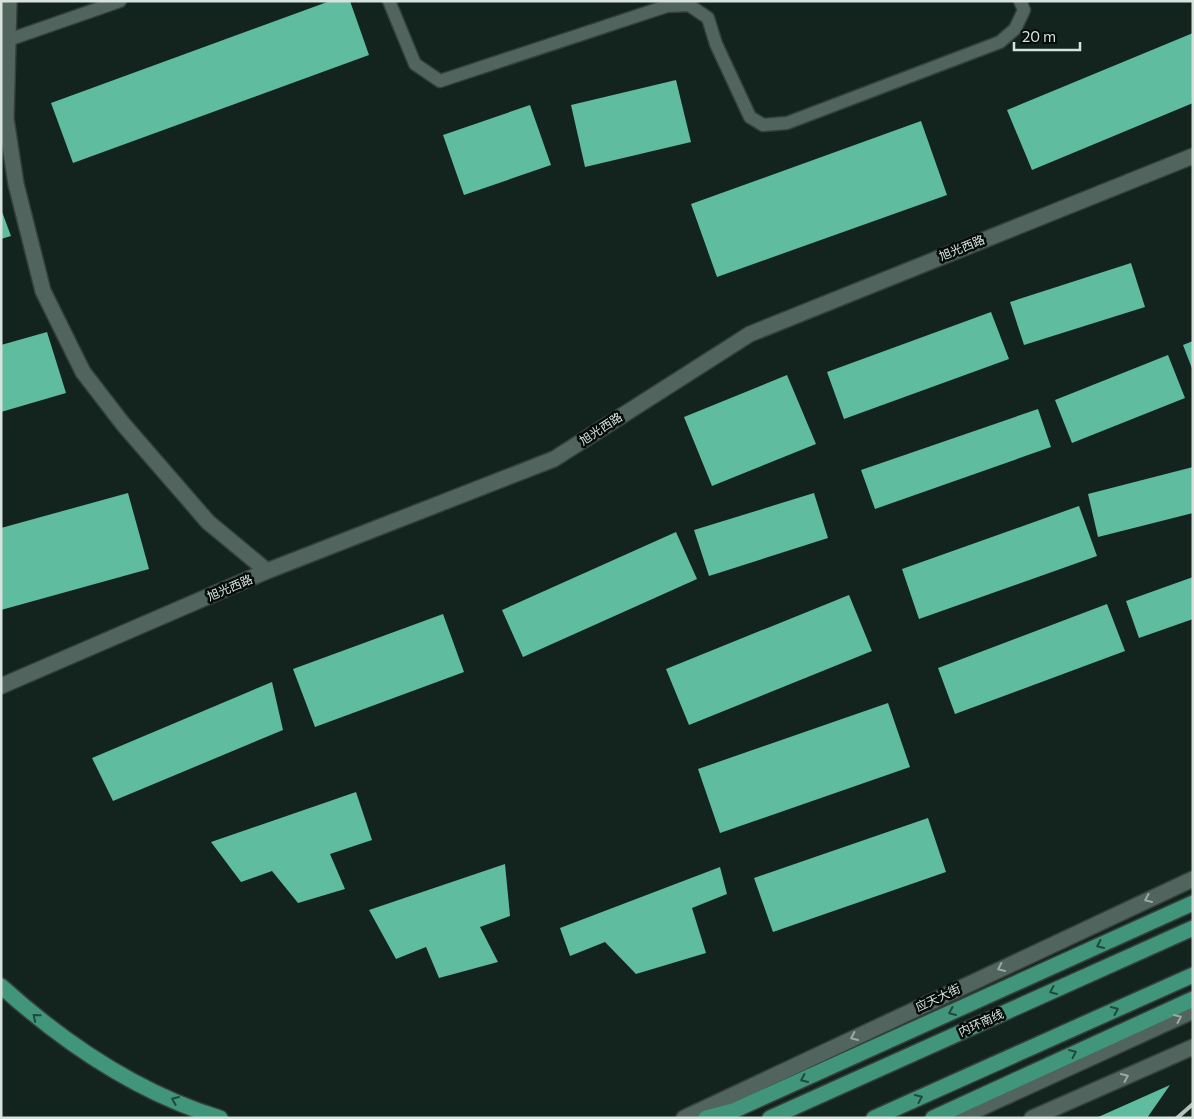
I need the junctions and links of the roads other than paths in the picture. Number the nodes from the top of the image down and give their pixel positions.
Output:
1 (9, 1) edge
2 (120, 1) edge
3 (390, 1) edge
4 (1020, 1) edge
5 (8, 40) junction
6 (1193, 156) edge
7 (267, 571) junction
8 (1, 686) edge
9 (1193, 879) edge
10 (1193, 903) edge
11 (1193, 928) edge
12 (1193, 975) edge
13 (1, 986) edge
14 (1193, 999) edge
15 (1193, 1011) edge
16 (1193, 1047) edge
17 (733, 1111) junction
18 (220, 1118) edge
19 (684, 1118) edge
20 (706, 1118) edge
21 (716, 1118) edge
22 (770, 1118) edge
23 (874, 1118) edge
24 (933, 1118) edge
25 (959, 1118) edge
26 (1032, 1118) edge

1 - 5 street
2 - 5 lane
3 - 4 lane
5 - 7 street
6 - 7 street, 旭光西路
7 - 8 street, 旭光西路
9 -> 19 street, 应天大街
10 -> 17 highway
11 -> 22 highway, 内环南线
23 -> 12 highway
18 -> 13 highway
24 -> 14 highway
25 -> 15 street
26 -> 16 street
17 - 20 highway
17 - 21 highway

